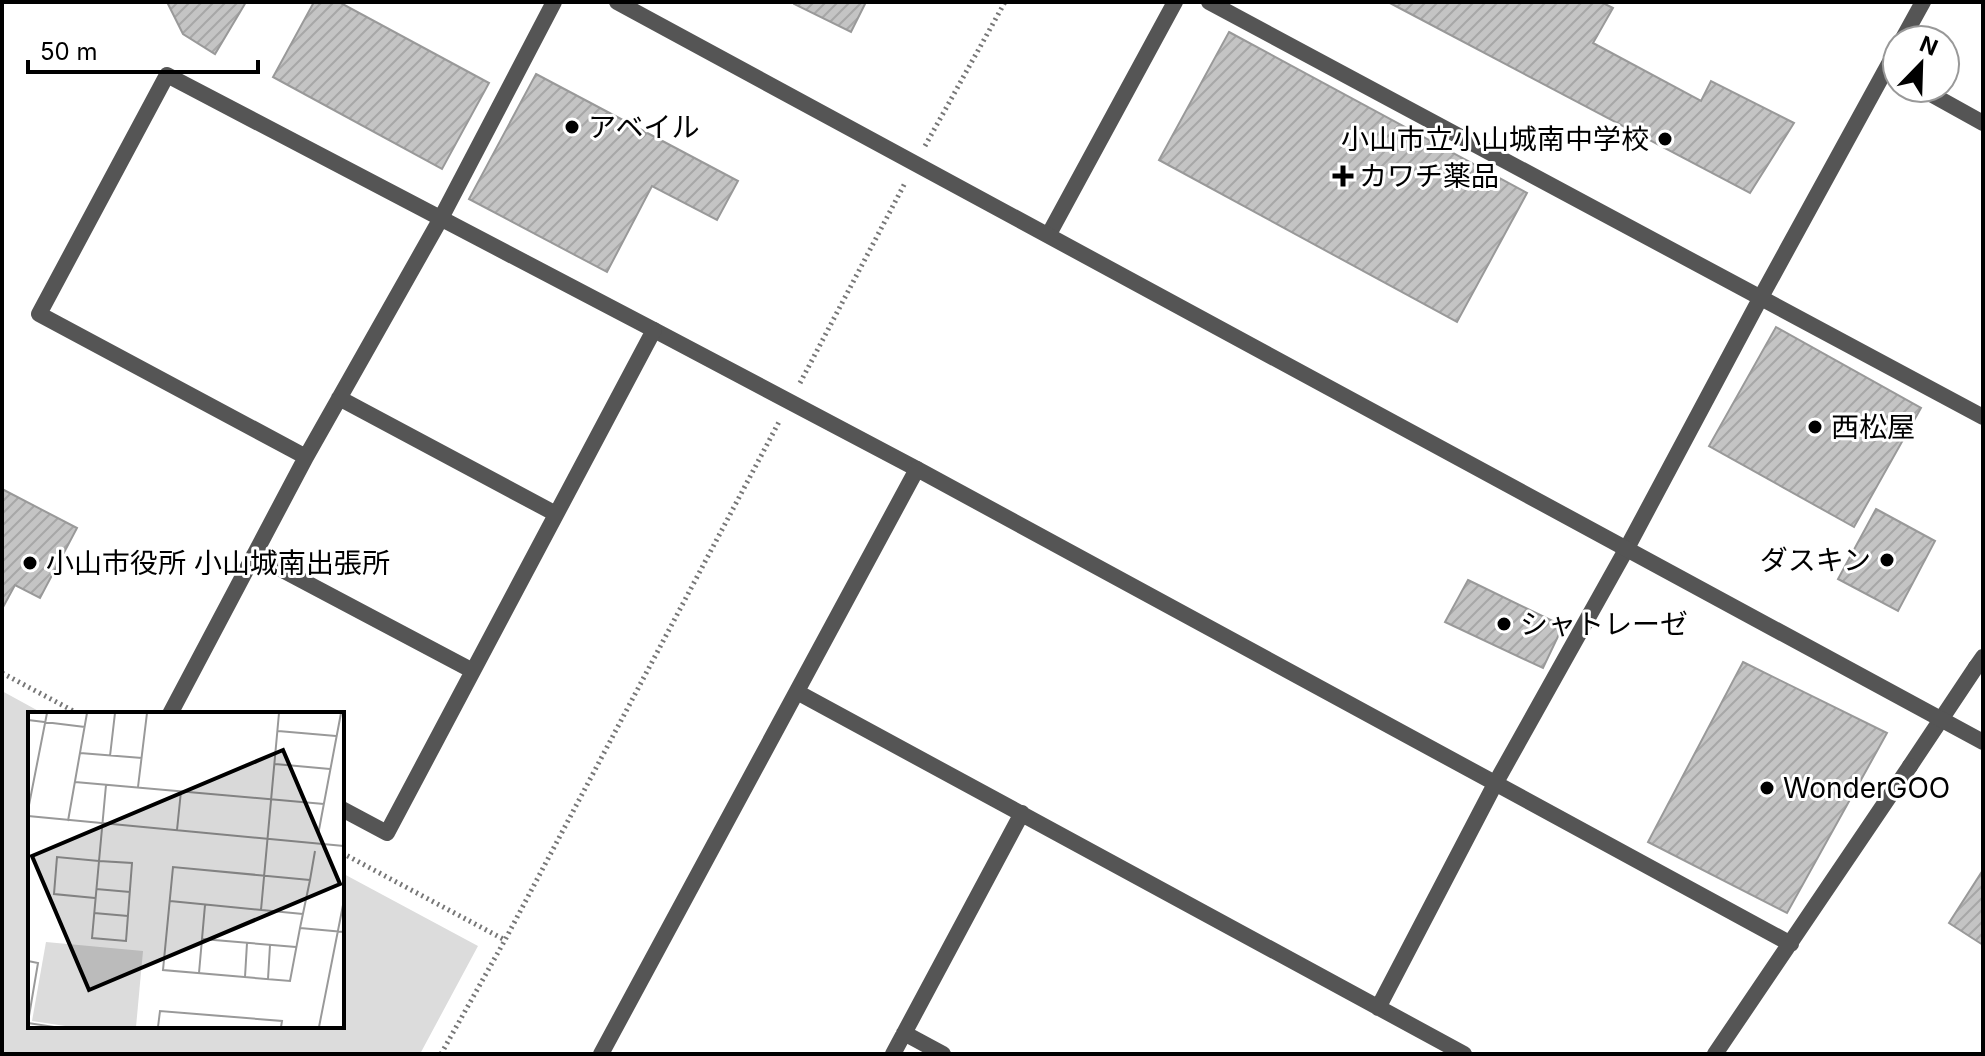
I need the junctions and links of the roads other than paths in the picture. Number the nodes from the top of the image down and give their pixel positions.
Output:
1 (554, 2) edge
2 (617, 2) edge
3 (1175, 2) edge
4 (1209, 2) edge
5 (1923, 2) edge
6 (1911, 24) edge
7 (1881, 91) edge
8 (1949, 104) edge
9 (1983, 123) edge
10 (440, 220) junction
11 (1049, 234) junction
12 (1761, 297) junction
13 (654, 330) junction
14 (339, 398) junction
15 (1983, 417) edge
16 (306, 457) junction
17 (917, 469) junction
18 (556, 514) junction
19 (1627, 548) junction
20 (254, 555) junction
21 (1980, 662) edge
22 (473, 671) junction
23 (797, 692) junction
24 (171, 712) edge
25 (1942, 719) junction
26 (1983, 742) edge
27 (1495, 784) junction
28 (344, 810) edge
29 (1022, 813) junction
30 (1791, 944) junction
31 (1378, 1008) junction
32 (904, 1033) junction
33 (601, 1054) edge
34 (893, 1054) edge
35 (943, 1054) edge
36 (1464, 1054) edge
37 (1715, 1054) edge

1 - 10 street
2 - 11 street
3 - 11 street
4 - 12 street
5 - 6 street
7 - 12 street
8 - 9 street
10 - 13 street
10 - 14 street
10 - 16 street
11 - 19 street
12 - 15 street
12 - 19 street
13 - 17 street
13 - 18 street
14 - 16 street
14 - 18 street
16 - 20 street
17 - 23 street
17 - 27 street
18 - 22 street
19 - 25 street
19 - 27 street
20 - 22 street
20 - 24 street
21 - 25 street
22 - 28 street
23 - 29 street
23 - 33 street
25 - 26 street
25 - 30 street
27 - 30 street
27 - 31 street
29 - 31 street
29 - 32 street
30 - 37 street
31 - 36 street
32 - 34 street
32 - 35 street

